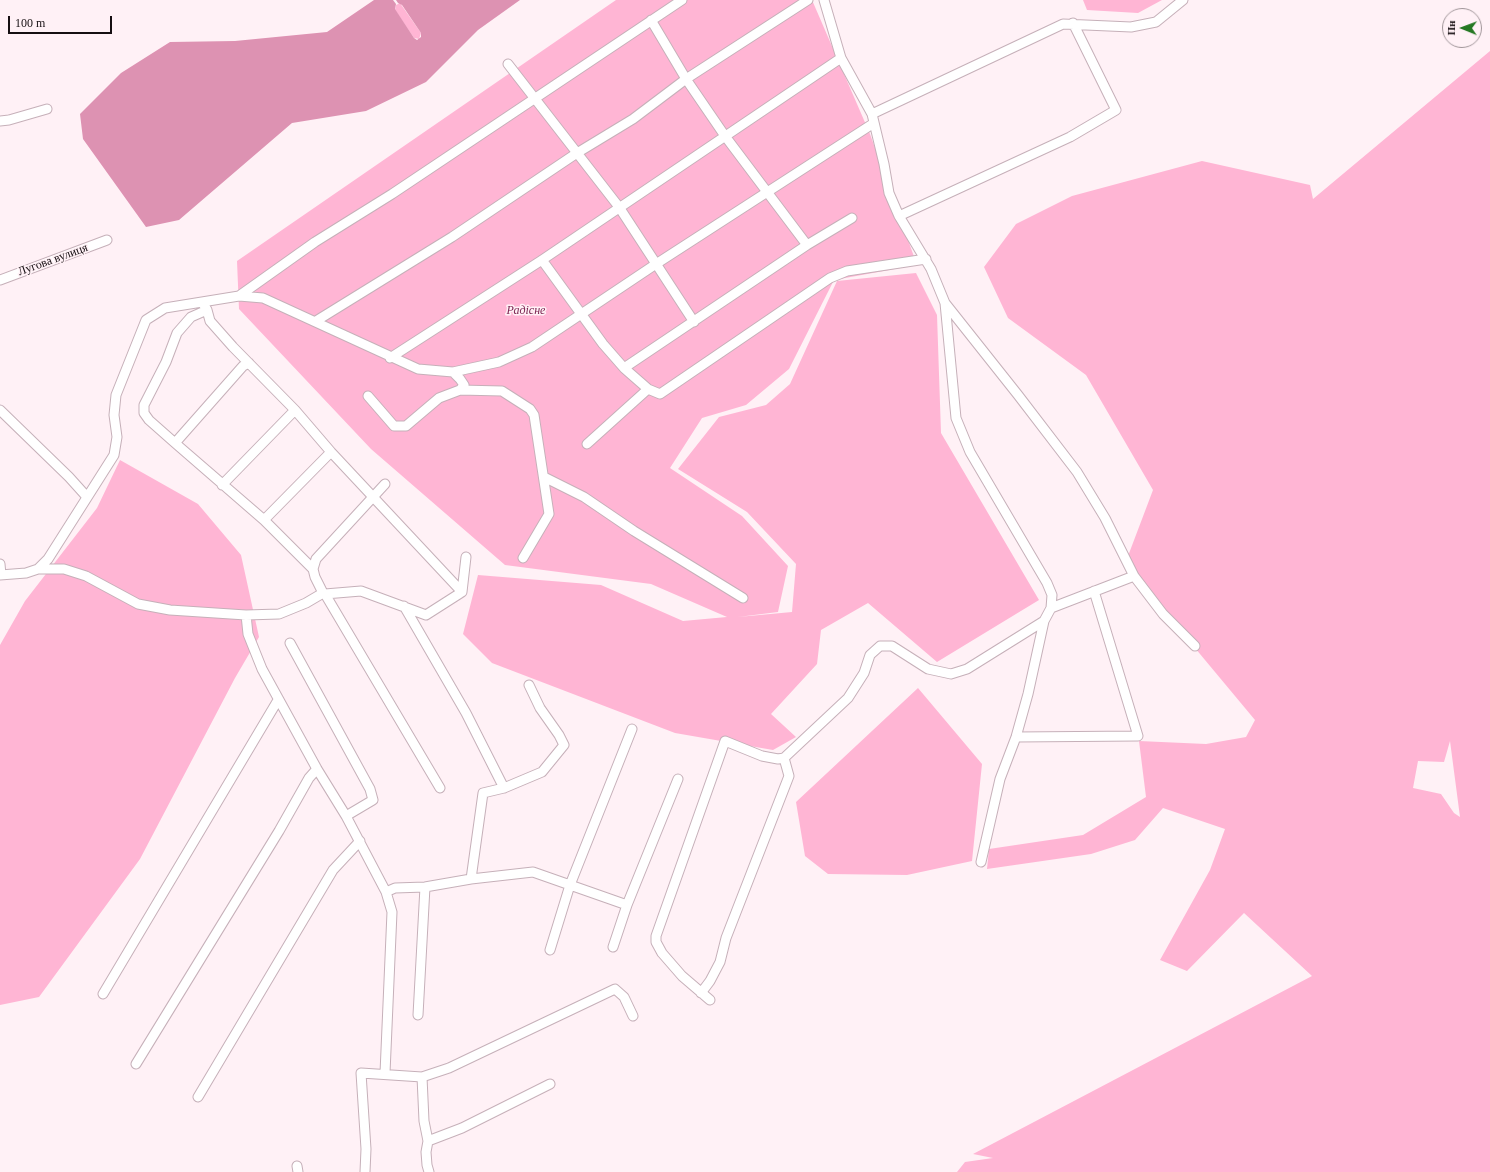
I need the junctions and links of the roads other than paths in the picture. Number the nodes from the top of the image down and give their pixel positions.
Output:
1 (682, 0) edge
2 (808, 0) edge
3 (824, 0) edge
4 (1183, 0) edge
5 (651, 20) junction
6 (1073, 23) junction
7 (841, 58) junction
8 (508, 64) dead end
9 (686, 79) junction
10 (534, 98) junction
11 (48, 109) dead end
12 (873, 118) junction
13 (0, 121) edge
14 (725, 136) junction
15 (577, 154) junction
16 (768, 192) junction
17 (619, 207) junction
18 (899, 216) junction
19 (852, 218) dead end
20 (107, 240) dead end
21 (807, 246) junction
22 (926, 259) junction
23 (542, 260) junction
24 (656, 264) junction
25 (0, 280) edge
26 (238, 296) junction
27 (202, 302) junction
28 (945, 303) junction
29 (207, 310) junction
30 (581, 315) junction
31 (316, 321) junction
32 (694, 322) junction
33 (390, 358) junction
34 (249, 363) junction
35 (624, 368) junction
36 (453, 372) junction
37 (648, 389) junction
38 (460, 390) junction
39 (368, 396) dead end
40 (0, 410) edge
41 (295, 410) junction
42 (175, 443) junction
43 (587, 444) dead end
44 (331, 452) junction
45 (544, 477) junction
46 (385, 484) dead end
47 (222, 485) junction
48 (374, 496) junction
49 (87, 497) junction
50 (264, 520) junction
51 (466, 557) dead end
52 (523, 558) dead end
53 (0, 564) edge
54 (38, 569) junction
55 (313, 569) junction
56 (1, 575) edge
57 (1134, 576) junction
58 (1094, 591) junction
59 (462, 592) junction
60 (324, 593) junction
61 (743, 598) dead end
62 (404, 606) junction
63 (1051, 608) junction
64 (246, 615) junction
65 (1044, 621) junction
66 (290, 643) dead end
67 (1195, 646) dead end
68 (529, 685) dead end
69 (278, 700) junction
70 (632, 729) dead end
71 (1016, 737) junction
72 (784, 758) junction
73 (317, 769) junction
74 (678, 779) dead end
75 (440, 788) dead end
76 (504, 788) junction
77 (346, 816) junction
78 (360, 841) junction
79 (981, 862) dead end
80 (472, 879) junction
81 (570, 885) junction
82 (425, 887) junction
83 (386, 892) junction
84 (627, 905) junction
85 (613, 947) dead end
86 (550, 950) dead end
87 (700, 993) junction
88 (103, 994) dead end
89 (710, 1000) dead end
90 (418, 1015) dead end
91 (633, 1016) dead end
92 (136, 1064) dead end
93 (385, 1073) junction
94 (422, 1077) junction
95 (550, 1084) dead end
96 (198, 1097) dead end
97 (428, 1141) junction
98 (365, 1172) edge
99 (429, 1172) edge

1 - 5 street
2 - 9 street
3 - 7 street
4 - 6 street
5 - 9 street
5 - 10 street
6 - 12 street
6 - 18 street
7 - 12 street
7 - 14 street
8 - 10 street
9 - 14 street
9 - 15 street
10 - 15 street
10 - 26 street
11 - 13 street
12 - 16 street
12 - 18 street
14 - 16 street
14 - 17 street
15 - 17 street
15 - 31 street
16 - 21 street
16 - 24 street
17 - 23 street
17 - 24 street
18 - 22 street
19 - 21 street
20 - 25 street, Лугова вулиця
21 - 32 street
22 - 28 street
22 - 37 street
23 - 30 street
23 - 33 street
24 - 30 street
24 - 32 street
26 - 27 street
26 - 31 street
27 - 29 street
27 - 49 street
28 - 57 street
28 - 63 street
29 - 34 street
29 - 42 street
30 - 35 street
30 - 36 street
31 - 33 street
32 - 35 street
33 - 36 street
34 - 41 street
34 - 42 street
35 - 37 street
36 - 38 street
37 - 43 street
38 - 39 street
38 - 45 street
40 - 49 street
41 - 44 street
41 - 47 street
42 - 47 street
44 - 48 street
44 - 50 street
45 - 52 street
45 - 61 street
46 - 48 street
47 - 50 street
48 - 55 street
48 - 59 street
49 - 54 street
50 - 55 street
51 - 59 street
53 - 56 street
54 - 56 street
54 - 64 street
55 - 60 street
57 - 58 street
57 - 67 street
58 - 63 street
58 - 71 street
59 - 62 street
60 - 62 street
60 - 64 street
60 - 75 street
62 - 76 street
63 - 65 street
64 - 69 street
65 - 71 street
65 - 72 street
66 - 77 street
68 - 76 street
69 - 73 street
69 - 88 street
70 - 81 street
71 - 79 street
72 - 87 street
72 - 87 street
73 - 77 street
73 - 92 street
74 - 84 street
76 - 80 street
77 - 78 street
78 - 83 street
78 - 96 street
80 - 81 street
80 - 82 street
81 - 84 street
81 - 86 street
82 - 83 street
82 - 90 street
83 - 93 street
84 - 85 street
87 - 89 street
91 - 94 street
93 - 94 street
93 - 98 street
94 - 97 street
95 - 97 street
97 - 99 street

